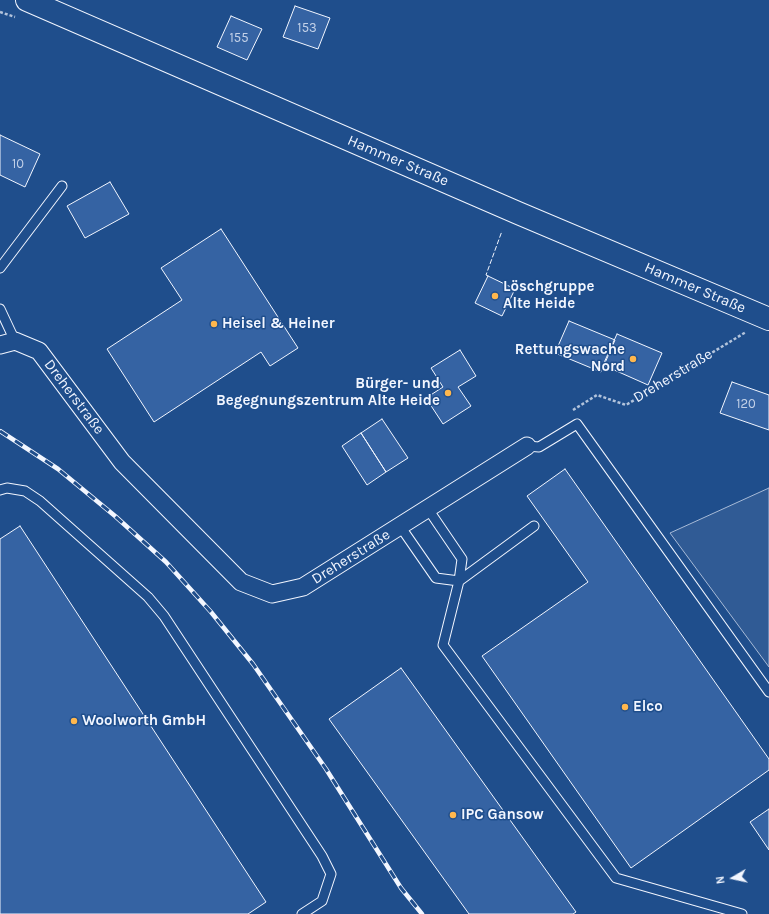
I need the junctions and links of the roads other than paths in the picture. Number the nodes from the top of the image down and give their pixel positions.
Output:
1 (27, 0) edge
2 (62, 186) dead end
3 (0, 268) edge
4 (0, 309) edge
5 (769, 320) edge
6 (8, 343) edge
7 (527, 446) joint
8 (0, 490) edge
9 (428, 509) junction
10 (400, 526) junction
11 (534, 526) dead end
12 (459, 580) junction
13 (769, 692) edge
14 (302, 914) edge
15 (742, 914) edge

1 - 5 main road, Hammer Straße
2 - 3 lane
4 - 6 lane
6 - 10 street, Dreherstraße
7 - 9 street, Dreherstraße
7 - 13 lane
8 - 14 lane
9 - 10 street, Dreherstraße
9 - 12 lane
10 - 12 lane
11 - 12 lane
12 - 15 lane

